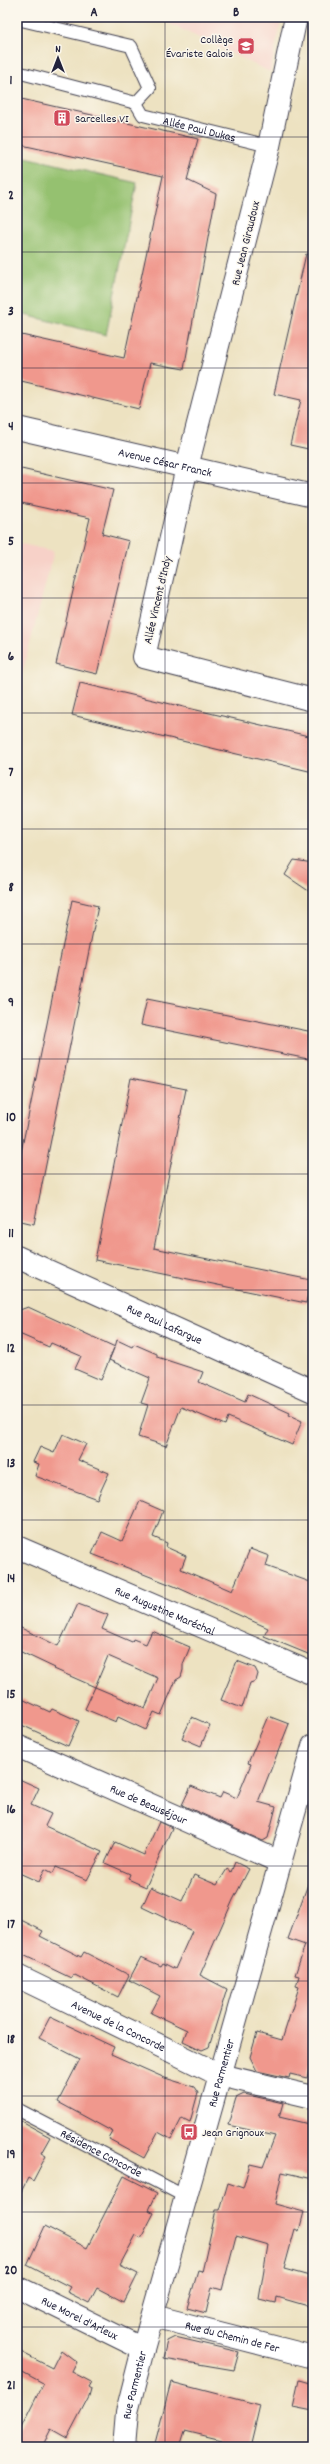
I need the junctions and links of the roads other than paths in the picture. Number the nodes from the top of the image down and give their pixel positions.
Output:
1 (296, 17) edge
2 (17, 19) edge
3 (17, 72) edge
4 (136, 102) junction
5 (269, 146) junction
6 (17, 428) edge
7 (187, 467) junction
8 (313, 496) edge
9 (313, 700) edge
10 (17, 1257) edge
11 (313, 1390) edge
12 (17, 1547) edge
13 (313, 1674) edge
14 (17, 1746) edge
15 (313, 1746) edge
16 (308, 1785) edge
17 (280, 1862) junction
18 (17, 1976) edge
19 (220, 2075) junction
20 (313, 2097) edge
21 (17, 2109) edge
22 (186, 2197) junction
23 (17, 2287) edge
24 (153, 2316) junction
25 (143, 2349) junction
26 (313, 2357) edge
27 (124, 2447) edge

1 - 5 street, Rue Jean Giraudoux
2 - 4 lane
3 - 4 lane
4 - 5 lane, Allée Paul Dukas
5 - 7 street, Rue Jean Giraudoux
6 - 7 street, Avenue César Franck
7 - 8 street, Avenue César Franck
7 - 9 street, Allée Vincent d'Indy
10 - 11 street, Rue Paul Lafargue
12 - 13 street, Rue Augustine Maréchal
14 - 17 street, Rue de Beauséjour
15 - 16 street, Rue Parmentier
16 - 17 street, Rue Parmentier
17 - 19 street, Rue Parmentier
18 - 19 street, Avenue de la Concorde
19 - 20 street, Avenue de la Concorde
19 - 22 street, Rue Parmentier
21 - 22 lane, Résidence Concorde
22 - 24 street, Rue Parmentier
23 - 25 street, Rue Morel d'Arleux
24 - 25 street, Rue Parmentier
24 - 26 street, Rue du Chemin de Fer
25 - 27 street, Rue Parmentier

